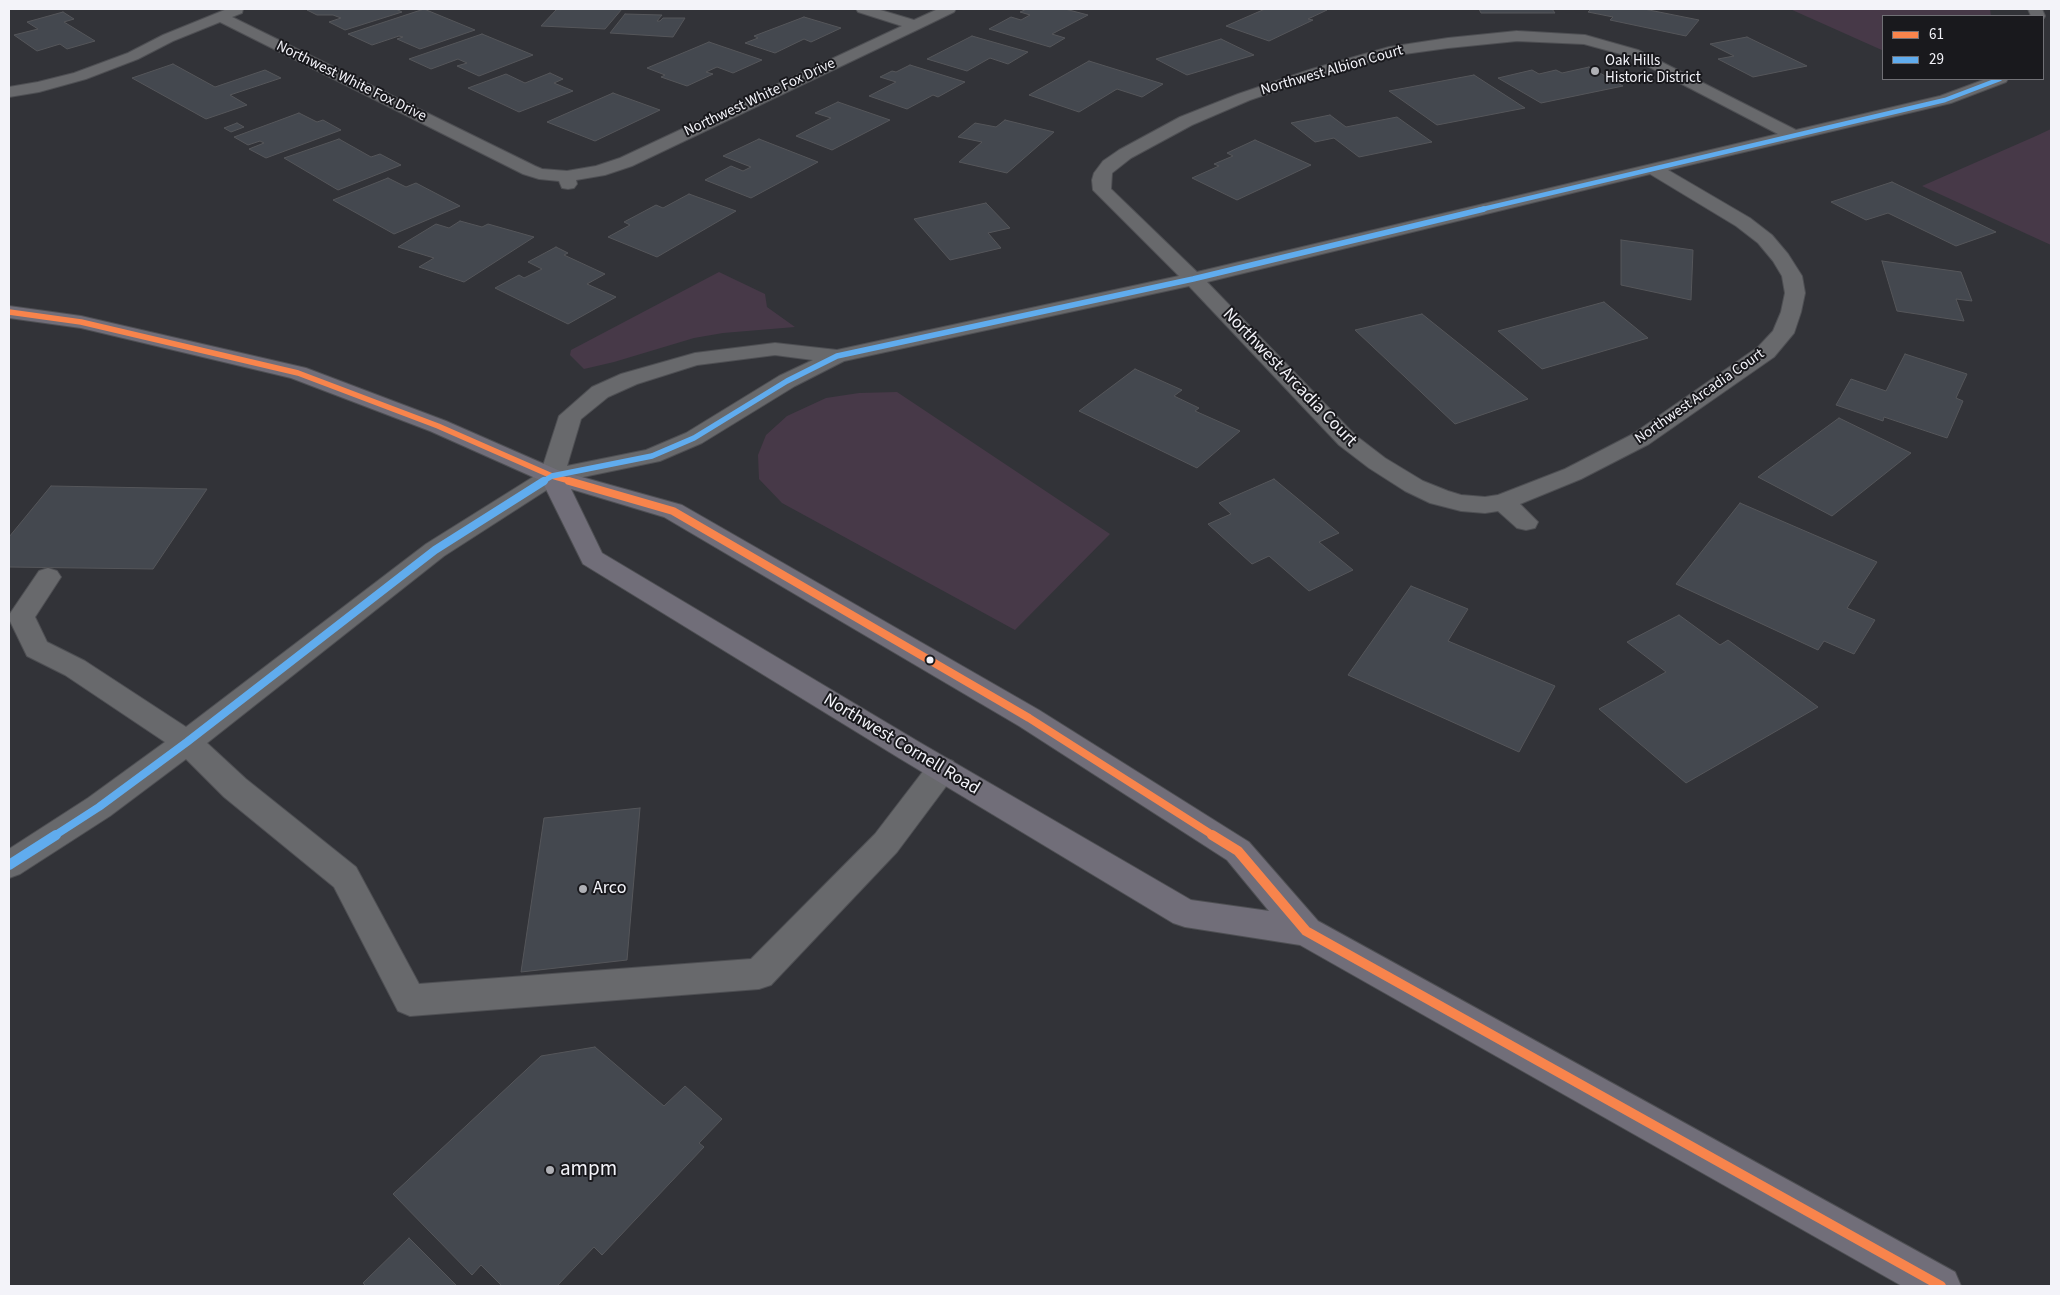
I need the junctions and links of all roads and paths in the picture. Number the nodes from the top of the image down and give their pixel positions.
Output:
1 (239, 9) edge
2 (863, 9) edge
3 (949, 9) edge
4 (219, 16) junction
5 (916, 25) junction
6 (1997, 80) edge
7 (9, 92) edge
8 (1794, 134) junction
9 (1653, 168) junction
10 (1193, 279) junction
11 (9, 312) edge
12 (837, 356) junction
13 (552, 476) junction
14 (1504, 502) junction
15 (1526, 522) dead end
16 (48, 577) dead end
17 (187, 742) junction
18 (942, 769) junction
19 (9, 865) edge
20 (1306, 931) junction
21 (1940, 1286) edge

1 - 4 street
2 - 5 street
3 - 5 street, Northwest White Fox Drive
4 - 5 street, Northwest White Fox Drive
4 - 7 street
6 - 8 street
8 - 9 street
8 - 10 street, Northwest Albion Court
9 - 10 street
9 - 14 street, Northwest Arcadia Court
10 - 12 street
10 - 14 street, Northwest Arcadia Court
11 - 13 main road, Northwest Cornell Road
12 - 13 street
12 - 13 street
13 - 17 street
13 - 18 main road, Northwest Cornell Road
13 - 20 main road, Northwest Cornell Road
14 - 15 street
16 - 17 street
17 - 18 street
17 - 19 street
18 - 20 main road, Northwest Cornell Road
20 - 21 main road, Northwest Cornell Road

